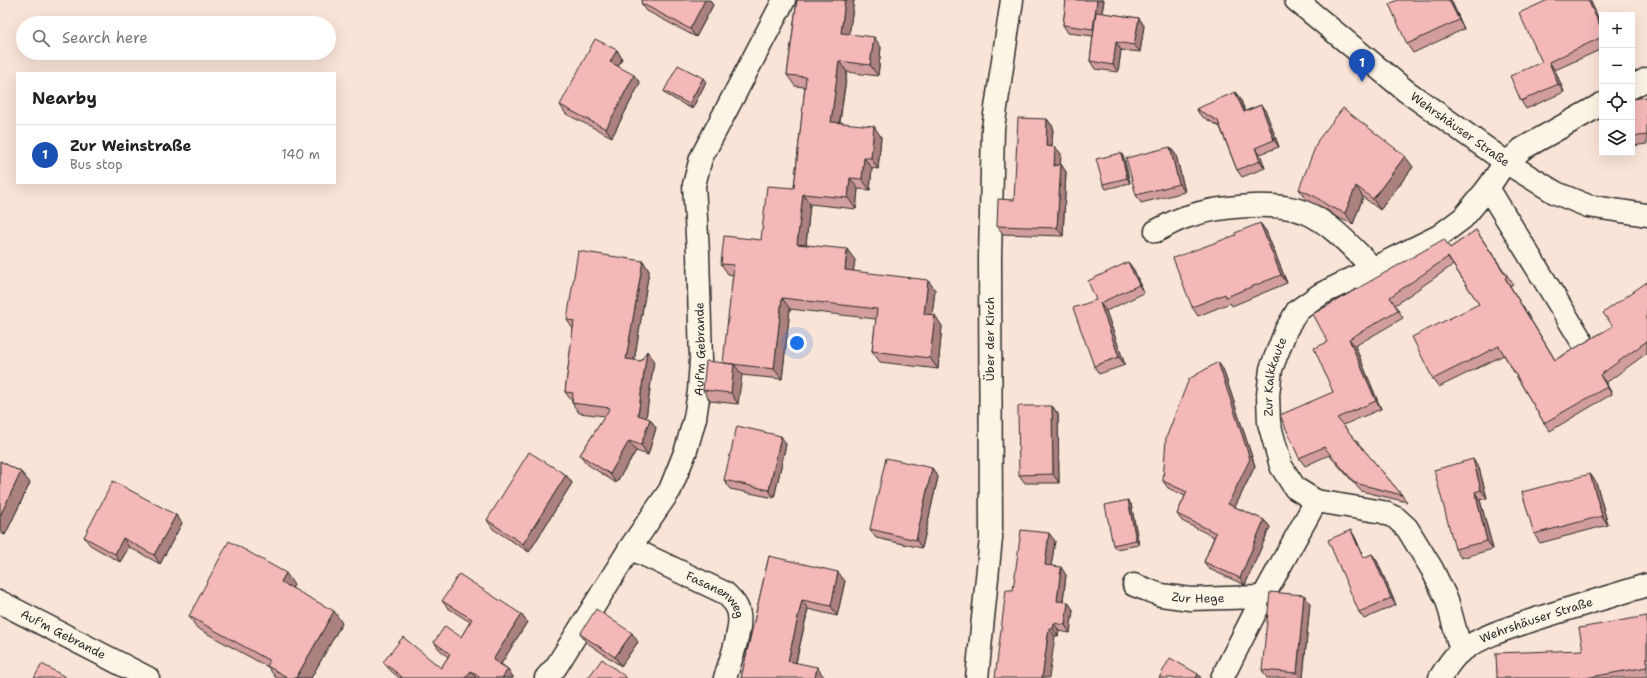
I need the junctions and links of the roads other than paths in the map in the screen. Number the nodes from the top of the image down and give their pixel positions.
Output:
1 (784, 0) edge
2 (1012, 0) edge
3 (1296, 0) edge
4 (1647, 78) edge
5 (1635, 85) edge
6 (1599, 106) edge
7 (1507, 162) junction
8 (1488, 188) junction
9 (1647, 215) edge
10 (1156, 231) dead end
11 (1373, 268) junction
12 (1581, 340) dead end
13 (1316, 500) junction
14 (630, 548) junction
15 (1134, 585) dead end
16 (1647, 585) edge
17 (1263, 598) junction
18 (0, 602) edge
19 (1461, 651) junction
20 (148, 678) edge
21 (546, 678) edge
22 (725, 678) edge
23 (977, 678) edge
24 (1222, 678) edge
25 (1440, 678) edge

1 - 14 street, Auf'm Gebrande
2 - 23 street, Über der Kirch
3 - 7 street, Wehrshäuser Straße
4 - 5 street
6 - 7 street, Zur Kalkkaute
7 - 8 street, Zur Kalkkaute
7 - 9 street, Wehrshäuser Straße
8 - 11 street, Zur Kalkkaute
8 - 12 street
10 - 11 street
11 - 13 street, Zur Kalkkaute
13 - 17 street
13 - 19 street, Zur Kalkkaute
14 - 21 street, Auf'm Gebrande
14 - 22 street, Fasanenweg
15 - 17 street, Zur Hege
16 - 19 street, Wehrshäuser Straße
17 - 24 street
18 - 20 street, Auf'm Gebrande
19 - 25 street, Wehrshäuser Straße

